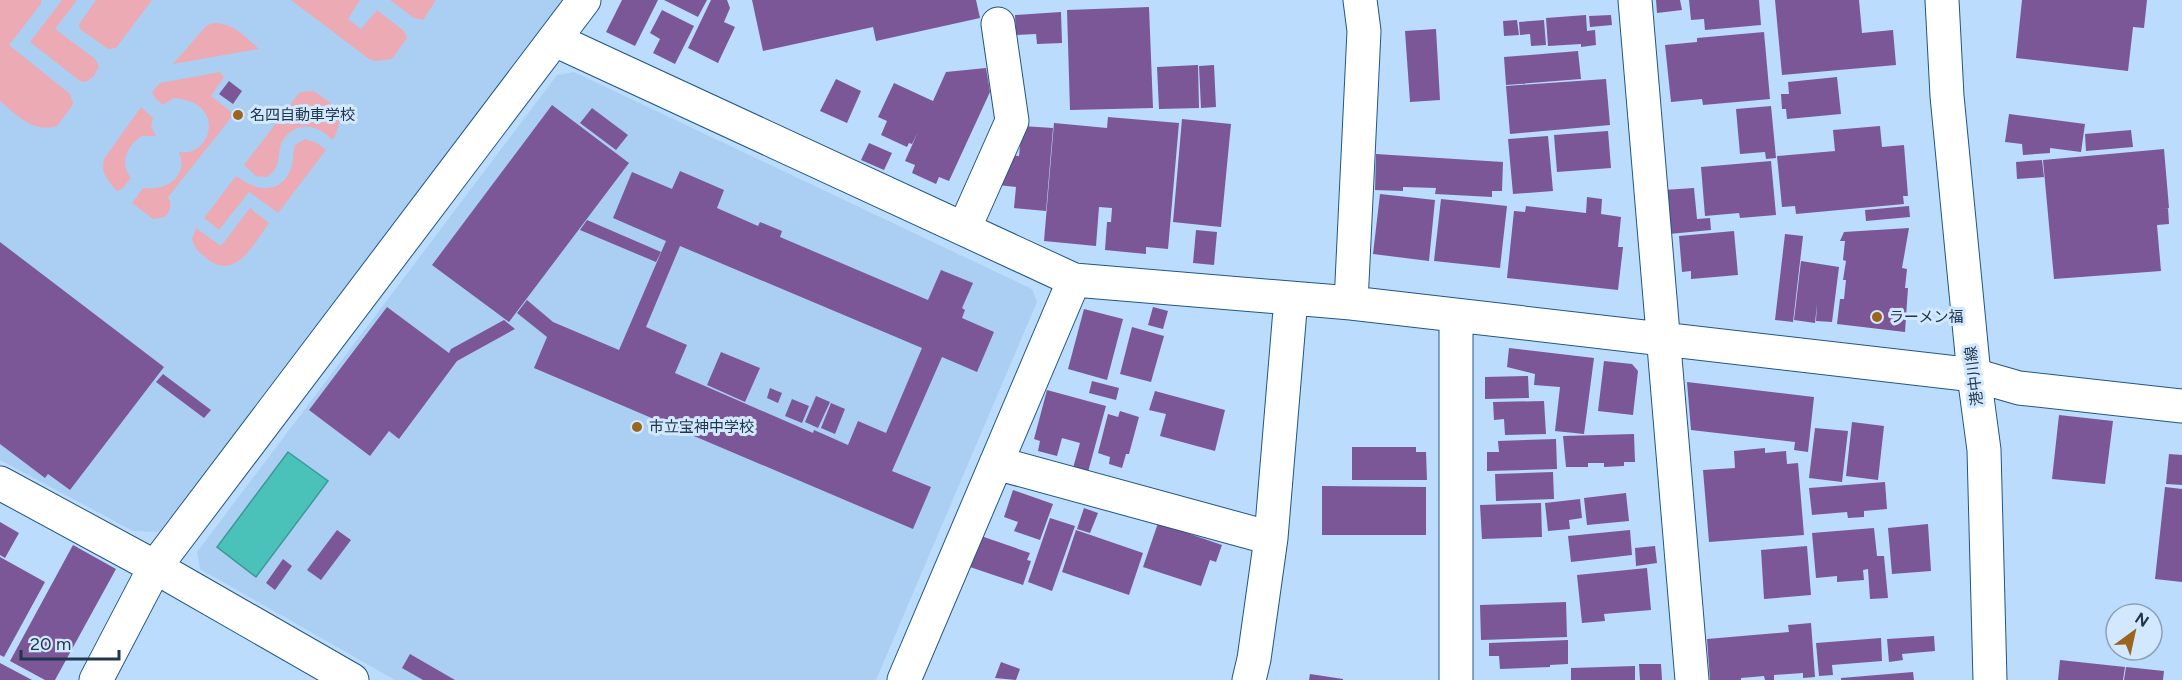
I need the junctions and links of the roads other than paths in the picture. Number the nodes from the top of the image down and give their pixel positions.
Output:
1 (584, 0) edge
2 (1360, 0) edge
3 (1635, 0) edge
4 (1942, 0) edge
5 (998, 24) dead end
6 (555, 40) junction
7 (964, 229) junction
8 (1074, 280) junction
9 (1291, 298) junction
10 (1351, 303) junction
11 (1456, 315) junction
12 (1664, 339) junction
13 (1974, 375) junction
14 (2182, 406) edge
15 (996, 463) junction
16 (0, 483) edge
17 (1271, 538) junction
18 (155, 567) junction
19 (910, 678) edge
20 (96, 680) edge
21 (352, 680) edge
22 (1248, 680) edge
23 (1456, 680) edge
24 (1692, 680) edge
25 (1990, 680) edge

1 - 6 street
2 - 10 street
3 - 12 street
4 - 13 street, 港中川線
5 - 7 street
6 - 7 street
6 - 18 street
7 - 8 street
8 - 9 street
8 - 15 street
9 - 10 street
9 - 17 street
10 - 11 street
11 - 12 street
11 - 23 street
12 - 13 street
12 - 24 street
13 - 14 street
13 - 25 street, 港中川線
15 - 17 street
15 - 19 street
16 - 18 street
17 - 22 street
18 - 20 street
18 - 21 street

